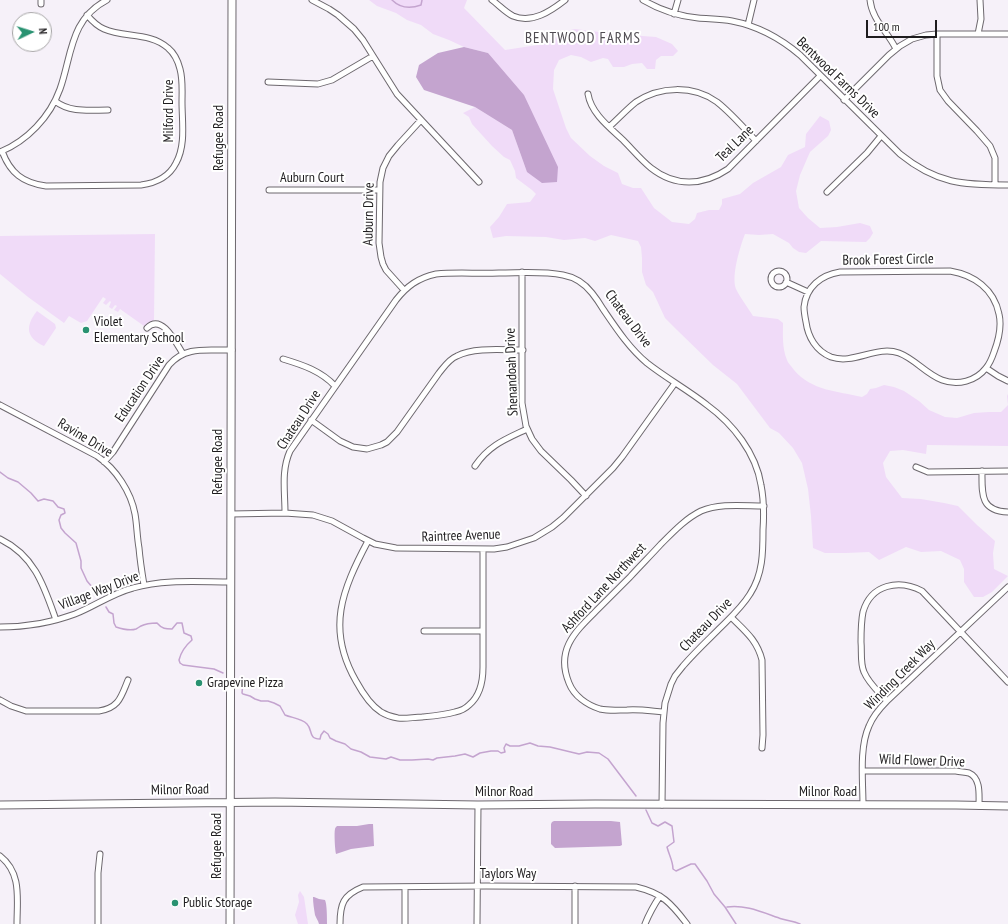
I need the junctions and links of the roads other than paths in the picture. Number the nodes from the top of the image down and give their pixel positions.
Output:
1 (107, 0) edge
2 (232, 0) edge
3 (312, 0) edge
4 (492, 0) edge
5 (565, 0) edge
6 (643, 0) edge
7 (678, 0) edge
8 (754, 0) edge
9 (870, 0) edge
10 (980, 0) edge
11 (674, 14) junction
12 (87, 15) junction
13 (748, 25) junction
14 (937, 34) junction
15 (978, 34) junction
16 (1008, 34) edge
17 (896, 49) junction
18 (373, 56) junction
19 (820, 76) junction
20 (268, 82) dead end
21 (588, 94) dead end
22 (844, 100) junction
23 (55, 101) junction
24 (108, 110) dead end
25 (421, 120) junction
26 (609, 127) junction
27 (881, 136) junction
28 (756, 141) junction
29 (1, 151) edge
30 (479, 182) dead end
31 (995, 185) junction
32 (1008, 185) edge
33 (269, 190) dead end
34 (380, 190) junction
35 (827, 192) dead end
36 (522, 272) junction
37 (786, 282) dead end
38 (404, 290) junction
39 (808, 292) junction
40 (147, 328) dead end
41 (232, 350) junction
42 (523, 350) junction
43 (183, 354) junction
44 (283, 359) dead end
45 (986, 368) junction
46 (1008, 381) edge
47 (676, 383) junction
48 (335, 386) junction
49 (0, 405) edge
50 (311, 420) junction
51 (527, 429) junction
52 (104, 462) junction
53 (475, 466) dead end
54 (916, 467) dead end
55 (982, 471) junction
56 (1008, 471) edge
57 (586, 496) junction
58 (764, 506) junction
59 (1008, 512) edge
60 (285, 513) junction
61 (231, 514) junction
62 (0, 539) edge
63 (368, 541) junction
64 (483, 549) junction
65 (230, 582) junction
66 (144, 585) junction
67 (1008, 587) edge
68 (731, 617) junction
69 (56, 620) junction
70 (0, 627) edge
71 (424, 631) dead end
72 (483, 631) junction
73 (961, 631) junction
74 (128, 680) dead end
75 (1008, 682) edge
76 (0, 700) edge
77 (887, 701) junction
78 (664, 712) junction
79 (762, 748) dead end
80 (863, 771) junction
81 (231, 802) junction
82 (0, 805) edge
83 (478, 805) junction
84 (662, 805) junction
85 (863, 805) junction
86 (979, 806) junction
87 (1008, 806) edge
88 (100, 854) dead end
89 (0, 856) edge
90 (478, 886) junction
91 (575, 886) junction
92 (405, 887) junction
93 (660, 896) junction
94 (17, 924) edge
95 (98, 924) edge
96 (230, 924) edge
97 (340, 924) edge
98 (405, 924) edge
99 (478, 924) edge
100 (575, 924) edge
101 (645, 924) edge
102 (687, 924) edge

1 - 12 street
2 - 41 main road, Refugee Road
3 - 18 street
4 - 5 street
6 - 11 street, Bentwood Farms Drive
7 - 11 street
8 - 13 street
9 - 17 street
10 - 15 street
11 - 13 street, Bentwood Farms Drive
12 - 23 street
12 - 29 street, Milford Drive
13 - 19 street, Bentwood Farms Drive
14 - 15 street
14 - 17 street
14 - 31 street
15 - 16 street
17 - 22 street
18 - 20 street
18 - 25 street
19 - 22 street, Bentwood Farms Drive
19 - 28 street, Teal Lane
21 - 26 street, Teal Lane
22 - 27 street, Bentwood Farms Drive
23 - 24 street
23 - 29 street
25 - 30 street
25 - 34 street, Auburn Drive
26 - 28 street
26 - 28 street, Teal Lane
27 - 31 street, Bentwood Farms Drive
27 - 35 street
31 - 32 street, Bentwood Farms Drive
33 - 34 street, Auburn Court
34 - 38 street, Auburn Drive
36 - 38 street, Chateau Drive
36 - 42 street, Shenandoah Drive
36 - 47 street, Chateau Drive
37 - 39 street
38 - 48 street, Chateau Drive
39 - 45 street, Brook Forest Circle
39 - 45 street, Brook Forest Circle
40 - 43 street
41 - 43 street, Education Drive
41 - 61 main road, Refugee Road
42 - 50 street
42 - 51 street, Shenandoah Drive
43 - 52 street, Education Drive
44 - 48 street
45 - 46 street
47 - 57 street, Raintree Avenue
47 - 58 street, Chateau Drive
48 - 50 street, Chateau Drive
49 - 52 street, Ravine Drive
50 - 60 street, Chateau Drive
51 - 53 street
51 - 57 street, Shenandoah Drive
52 - 66 street, Ravine Drive
54 - 55 street
55 - 56 street
55 - 59 street
57 - 64 street, Raintree Avenue
58 - 68 street, Chateau Drive
58 - 78 street, Ashford Lane Northwest
60 - 61 street, Raintree Avenue
60 - 63 street, Raintree Avenue
61 - 65 main road, Refugee Road
62 - 69 street
63 - 64 street, Raintree Avenue
63 - 72 street
64 - 72 street
65 - 66 street, Village Way Drive
65 - 81 main road, Refugee Road
66 - 69 street, Village Way Drive
67 - 73 street, Winding Creek Way
68 - 78 street, Chateau Drive
68 - 79 street
69 - 70 street, Village Way Drive
71 - 72 street
73 - 75 street
73 - 77 street, Winding Creek Way
73 - 77 street
74 - 76 street
77 - 80 street, Winding Creek Way
78 - 84 street, Chateau Drive
80 - 85 street, Winding Creek Way
80 - 86 street, Wild Flower Drive
81 - 82 main road, Milnor Road
81 - 83 main road, Milnor Road
81 - 96 main road, Refugee Road
83 - 84 main road, Milnor Road
83 - 90 street
84 - 85 main road, Milnor Road
85 - 86 main road, Milnor Road
86 - 87 main road, Milnor Road
88 - 95 street
89 - 94 street
90 - 91 street, Taylors Way
90 - 92 street, Taylors Way
90 - 99 street
91 - 93 street, Taylors Way
91 - 100 street
92 - 97 street, Taylors Way
92 - 98 street
93 - 101 street
93 - 102 street, Taylors Way

